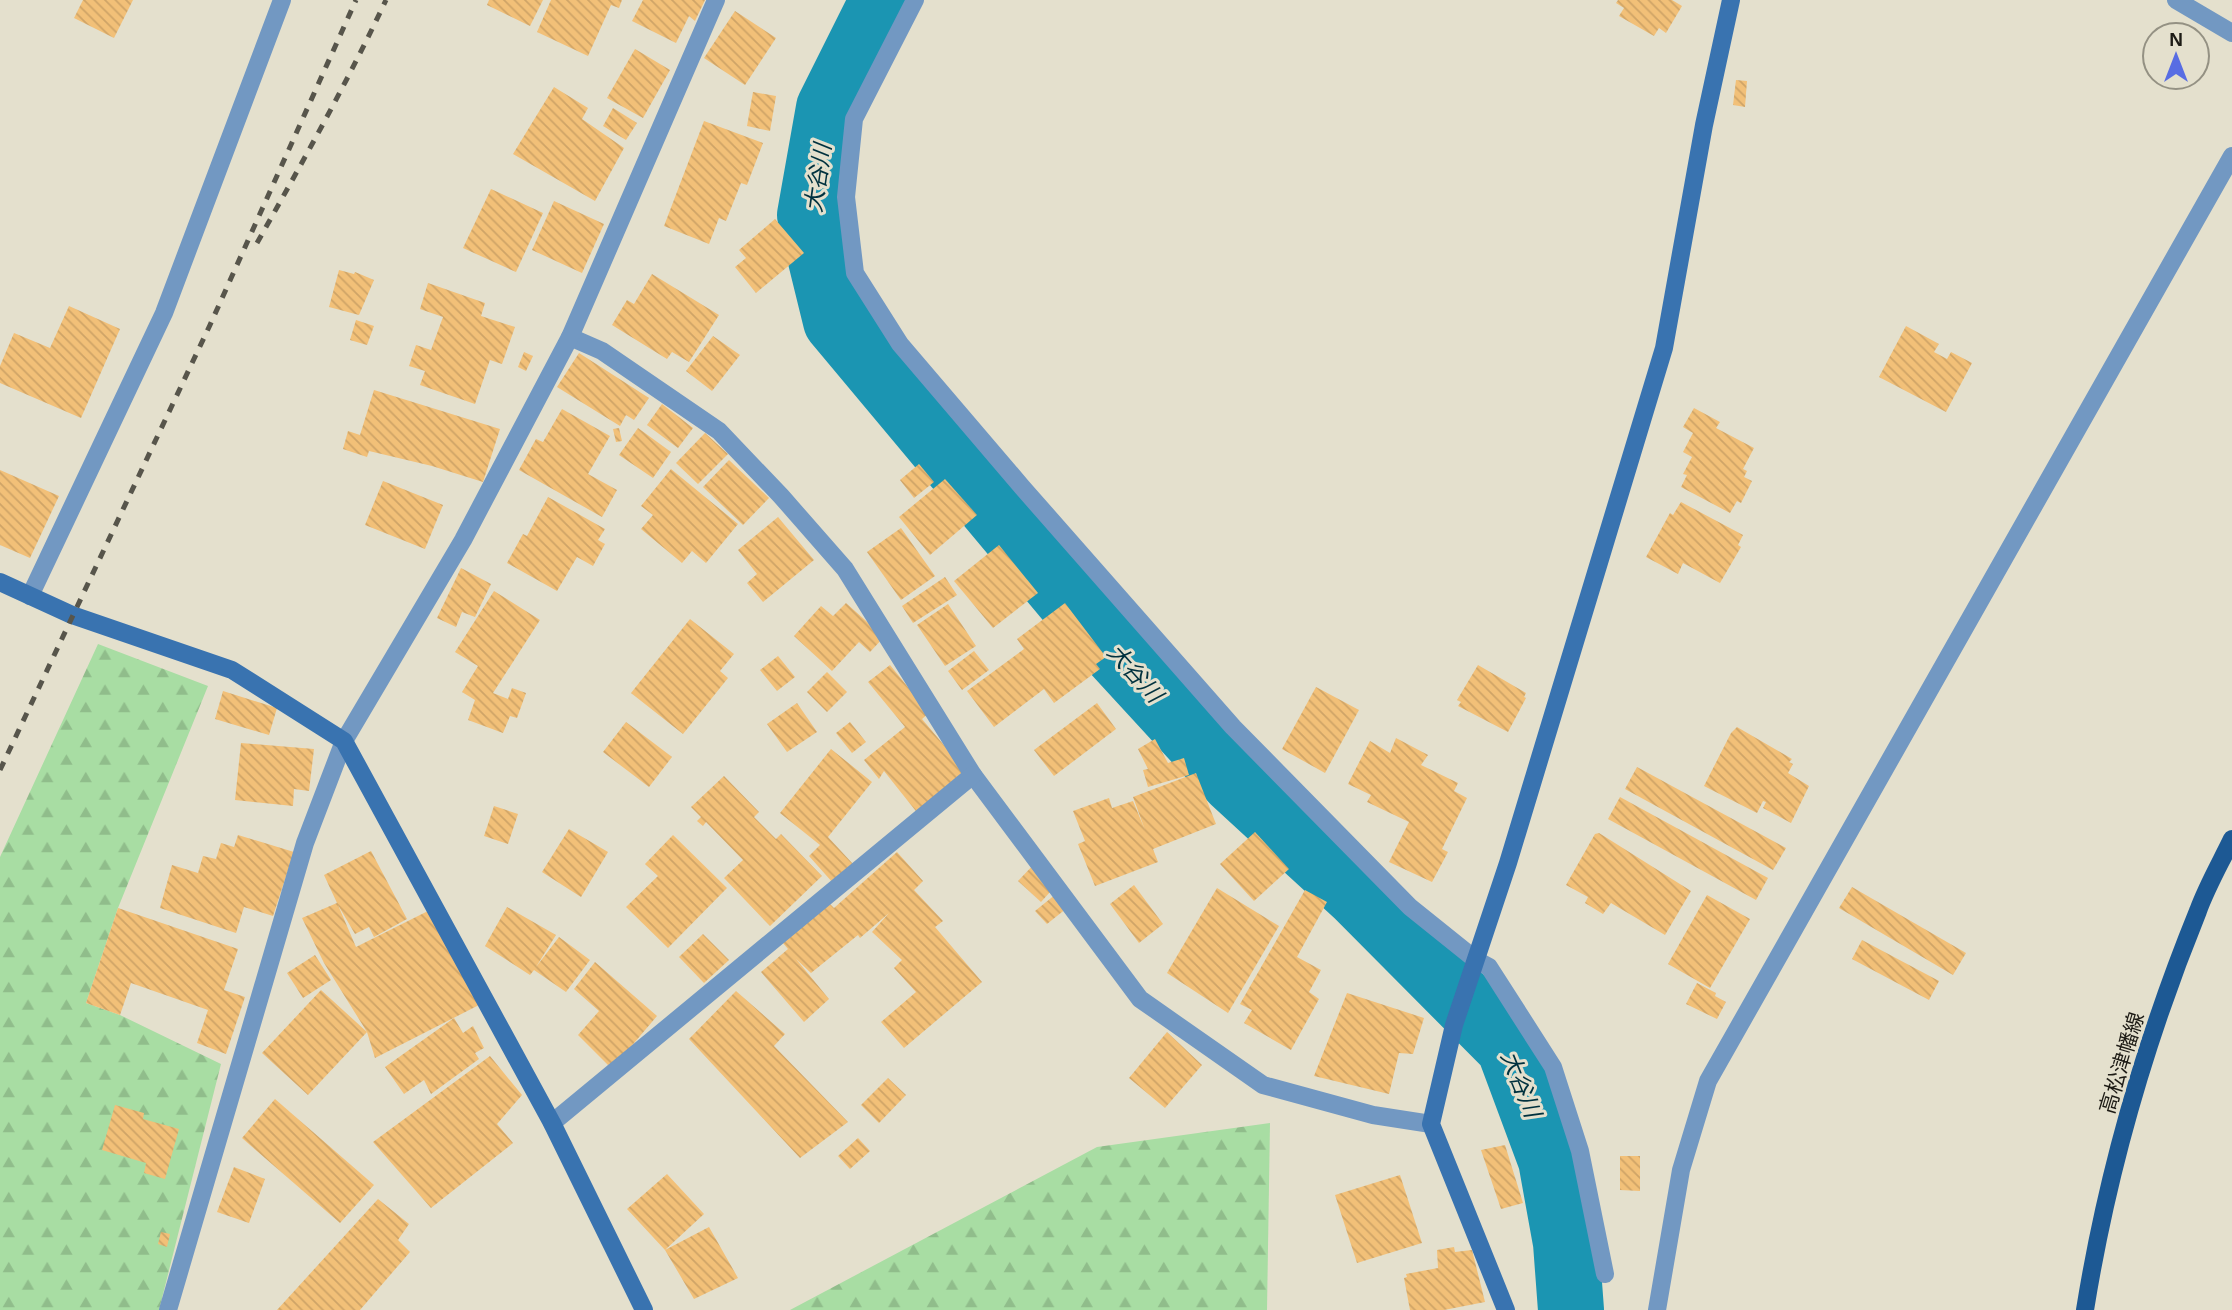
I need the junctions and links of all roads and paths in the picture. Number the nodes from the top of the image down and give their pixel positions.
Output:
1 (282, 0) edge
2 (716, 0) edge
3 (915, 0) edge
4 (1731, 0) edge
5 (2176, 0) edge
6 (2232, 33) edge
7 (2232, 156) edge
8 (570, 337) junction
9 (0, 582) edge
10 (30, 596) junction
11 (344, 741) junction
12 (973, 775) junction
13 (2232, 839) edge
14 (1474, 964) junction
15 (552, 1123) junction
16 (1431, 1124) junction
17 (1605, 1274) dead end
18 (168, 1310) edge
19 (644, 1310) edge
20 (1506, 1310) edge
21 (1657, 1310) edge
22 (2085, 1310) edge

1 - 10 street
2 - 8 street
3 - 14 street
4 - 14 street
5 - 6 street
7 - 21 street
8 - 11 street
8 - 12 street
9 - 10 street
10 - 11 street
11 - 15 street
11 - 18 street
12 - 15 street
12 - 16 street
13 - 22 main road, 高松津幡線
14 - 16 street
14 - 17 street
15 - 19 street
16 - 20 street

